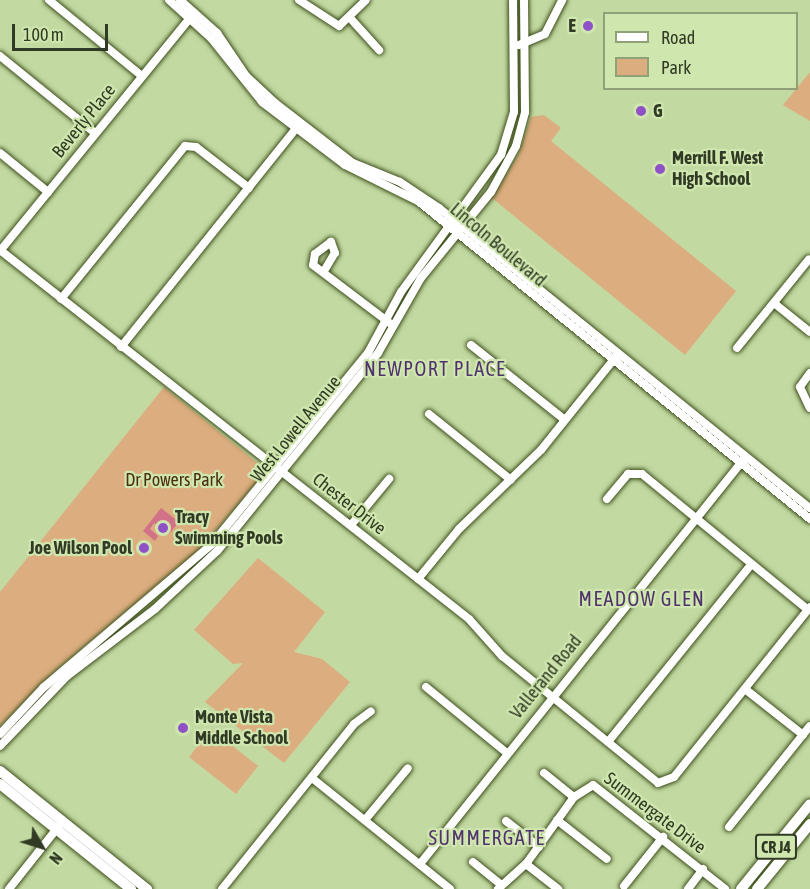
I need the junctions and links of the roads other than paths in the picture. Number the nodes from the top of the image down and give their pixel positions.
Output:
1 (49, 0) edge
2 (168, 0) edge
3 (180, 0) edge
4 (299, 0) edge
5 (366, 0) edge
6 (513, 0) edge
7 (524, 0) edge
8 (562, 0) edge
9 (193, 15) junction
10 (351, 19) junction
11 (524, 45) junction
12 (513, 46) junction
13 (379, 50) dead end
14 (0, 56) edge
15 (142, 76) junction
16 (298, 126) junction
17 (95, 133) junction
18 (0, 153) edge
19 (249, 188) junction
20 (48, 192) junction
21 (452, 224) junction
22 (460, 230) junction
23 (0, 250) edge
24 (809, 259) edge
25 (324, 271) junction
26 (61, 299) junction
27 (774, 303) junction
28 (386, 321) junction
29 (394, 326) junction
30 (810, 332) edge
31 (471, 345) dead end
32 (121, 347) junction
33 (737, 348) dead end
34 (615, 358) junction
35 (810, 373) edge
36 (810, 408) edge
37 (429, 414) dead end
38 (565, 420) junction
39 (743, 460) junction
40 (279, 471) junction
41 (388, 479) dead end
42 (511, 480) junction
43 (606, 499) dead end
44 (810, 508) edge
45 (696, 518) junction
46 (810, 519) edge
47 (351, 525) junction
48 (751, 565) junction
49 (418, 579) junction
50 (809, 609) edge
51 (426, 687) dead end
52 (745, 689) junction
53 (551, 696) junction
54 (371, 711) dead end
55 (810, 726) edge
56 (0, 734) edge
57 (803, 735) junction
58 (608, 742) junction
59 (0, 746) edge
60 (507, 753) junction
61 (408, 768) dead end
62 (0, 771) edge
63 (544, 773) dead end
64 (312, 778) junction
65 (0, 784) edge
66 (574, 797) junction
67 (810, 804) edge
68 (365, 820) junction
69 (557, 820) junction
70 (506, 821) dead end
71 (810, 824) edge
72 (60, 825) junction
73 (729, 827) dead end
74 (663, 837) junction
75 (539, 847) junction
76 (607, 859) dead end
77 (473, 862) dead end
78 (420, 864) junction
79 (526, 864) junction
80 (703, 869) junction
81 (624, 886) dead end
82 (500, 887) edge
83 (139, 888) edge
84 (9, 889) edge
85 (222, 889) edge
86 (450, 889) edge
87 (558, 889) edge
88 (688, 889) edge
89 (725, 889) edge
90 (741, 889) edge
91 (757, 889) edge

1 - 15 street
2 - 9 street, Lincoln Boulevard
3 - 9 street, Lincoln Boulevard
4 - 10 street
5 - 10 street
6 - 12 street, West Lowell Avenue
7 - 11 street, West Lowell Avenue
8 - 11 street
9 - 15 street, Beverly Place
9 - 16 street, Lincoln Boulevard
10 - 13 street
11 - 12 street
11 - 22 street, West Lowell Avenue
12 - 21 street, West Lowell Avenue
14 - 17 street
15 - 17 street, Beverly Place
16 - 19 street
16 - 21 street, Lincoln Boulevard
17 - 20 street, Beverly Place
18 - 20 street
19 - 26 street
19 - 32 street
20 - 23 street, Beverly Place
21 - 22 street, Lincoln Boulevard
21 - 28 street, West Lowell Avenue
22 - 29 street, West Lowell Avenue
22 - 34 street, Lincoln Boulevard
23 - 26 street, Chester Drive
24 - 27 street
25 - 25 street
25 - 28 street
26 - 32 street, Chester Drive
27 - 30 street
27 - 33 street
28 - 29 street
28 - 40 street, West Lowell Avenue
29 - 40 street, West Lowell Avenue
31 - 38 street
32 - 40 street, Chester Drive
34 - 38 street
34 - 39 street, Lincoln Boulevard
35 - 36 street
37 - 42 street
38 - 42 street
39 - 44 street, Lincoln Boulevard
39 - 45 street, Vallerand Road
39 - 46 street, Lincoln Boulevard
40 - 47 street, Chester Drive
40 - 56 street, West Lowell Avenue
40 - 59 street, West Lowell Avenue
41 - 47 street
42 - 49 street
43 - 45 street
45 - 48 street
45 - 53 street, Vallerand Road
47 - 49 street, Chester Drive
48 - 50 street
48 - 58 street
49 - 53 street, Chester Drive
50 - 52 street
51 - 60 street
52 - 57 street
52 - 58 street, Chester Drive
53 - 58 street, Chester Drive
53 - 60 street, Vallerand Road
54 - 64 street
55 - 57 street
57 - 73 street
60 - 78 street, Vallerand Road
61 - 68 street
62 - 72 main road
63 - 66 street
64 - 68 street
64 - 85 street
65 - 72 main road
66 - 69 street
66 - 74 street, Summergate Drive
67 - 90 main road, CR J4
68 - 78 street
69 - 75 street
69 - 76 street
70 - 75 street
71 - 91 main road, CR J4
72 - 83 main road
72 - 84 street
74 - 80 street, Summergate Drive
74 - 81 street
75 - 79 street
77 - 82 street
78 - 86 street
79 - 82 street
79 - 87 street
80 - 88 street
80 - 89 street, Summergate Drive

